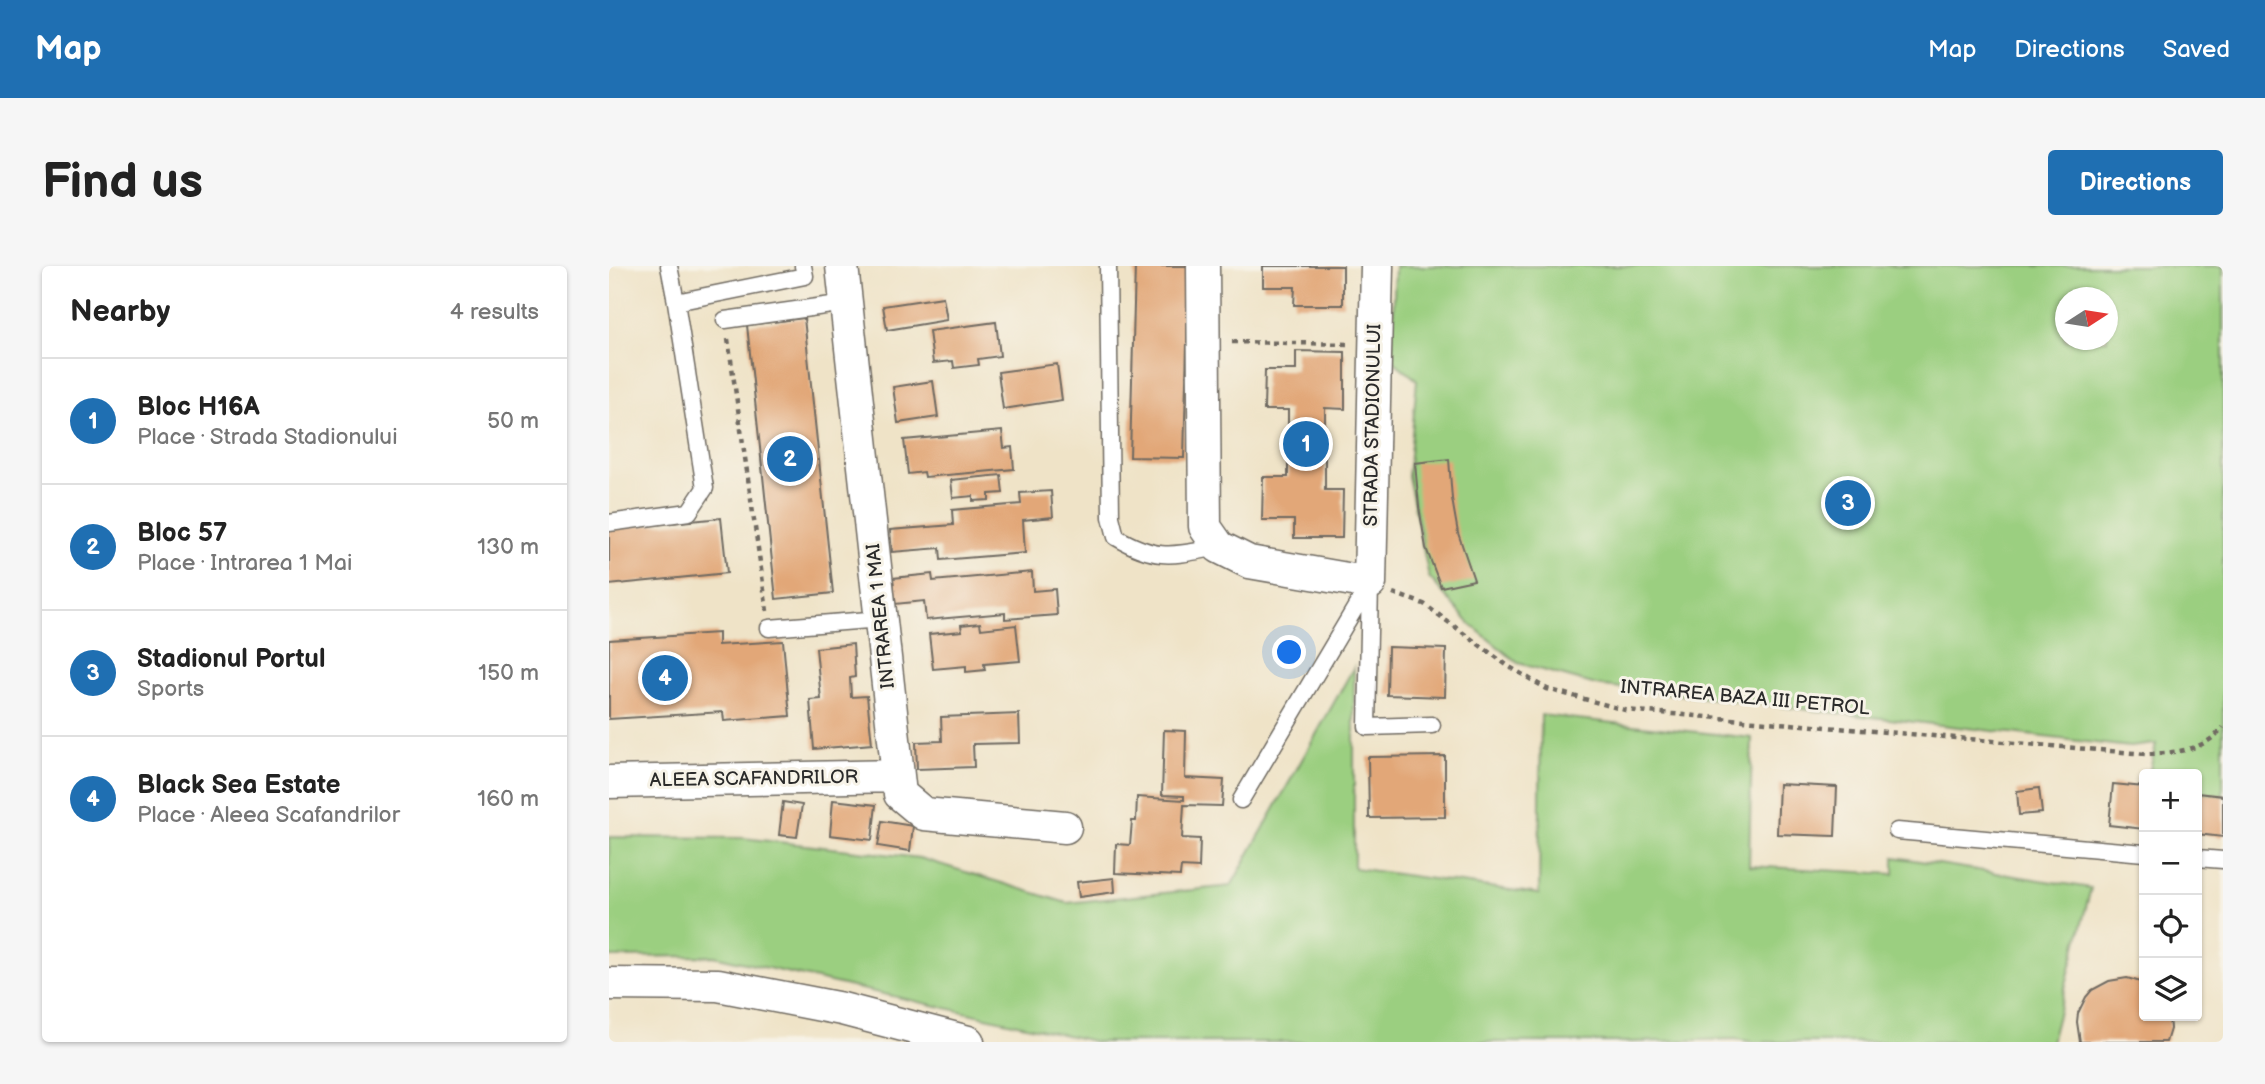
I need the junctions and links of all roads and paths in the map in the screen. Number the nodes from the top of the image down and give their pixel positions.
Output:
1 (670, 266) edge
2 (803, 266) edge
3 (842, 266) edge
4 (1108, 266) edge
5 (1203, 266) edge
6 (1377, 266) edge
7 (676, 302) junction
8 (846, 303) junction
9 (725, 320) joint
10 (1203, 341) junction
11 (1375, 345) junction
12 (609, 523) edge
13 (1219, 547) junction
14 (1370, 583) junction
15 (881, 620) junction
16 (769, 628) joint
17 (1432, 725) dead end
18 (2223, 727) edge
19 (898, 776) junction
20 (609, 782) edge
21 (1241, 800) dead end
22 (1065, 827) dead end
23 (1897, 831) dead end
24 (2139, 853) edge
25 (2202, 858) edge
26 (2223, 860) edge
27 (609, 984) edge
28 (968, 1042) edge

1 - 7 lane
2 - 7 lane
3 - 8 street, INTRAREA 1 MAI
4 - 13 lane
5 - 10 street
6 - 11 street, STRADA STADIONULUI
7 - 12 lane
8 - 9 lane
8 - 15 street, INTRAREA 1 MAI
9 - 16 path
10 - 11 path
10 - 13 street
11 - 14 street, STRADA STADIONULUI
13 - 14 street
14 - 17 lane
14 - 18 path, INTRAREA BAZA III PETROL
14 - 21 lane
15 - 16 lane
15 - 19 street, INTRAREA 1 MAI
19 - 20 street, ALEEA SCAFANDRILOR
19 - 22 street, INTRAREA 1 MAI
23 - 24 lane
25 - 26 lane
27 - 28 street

